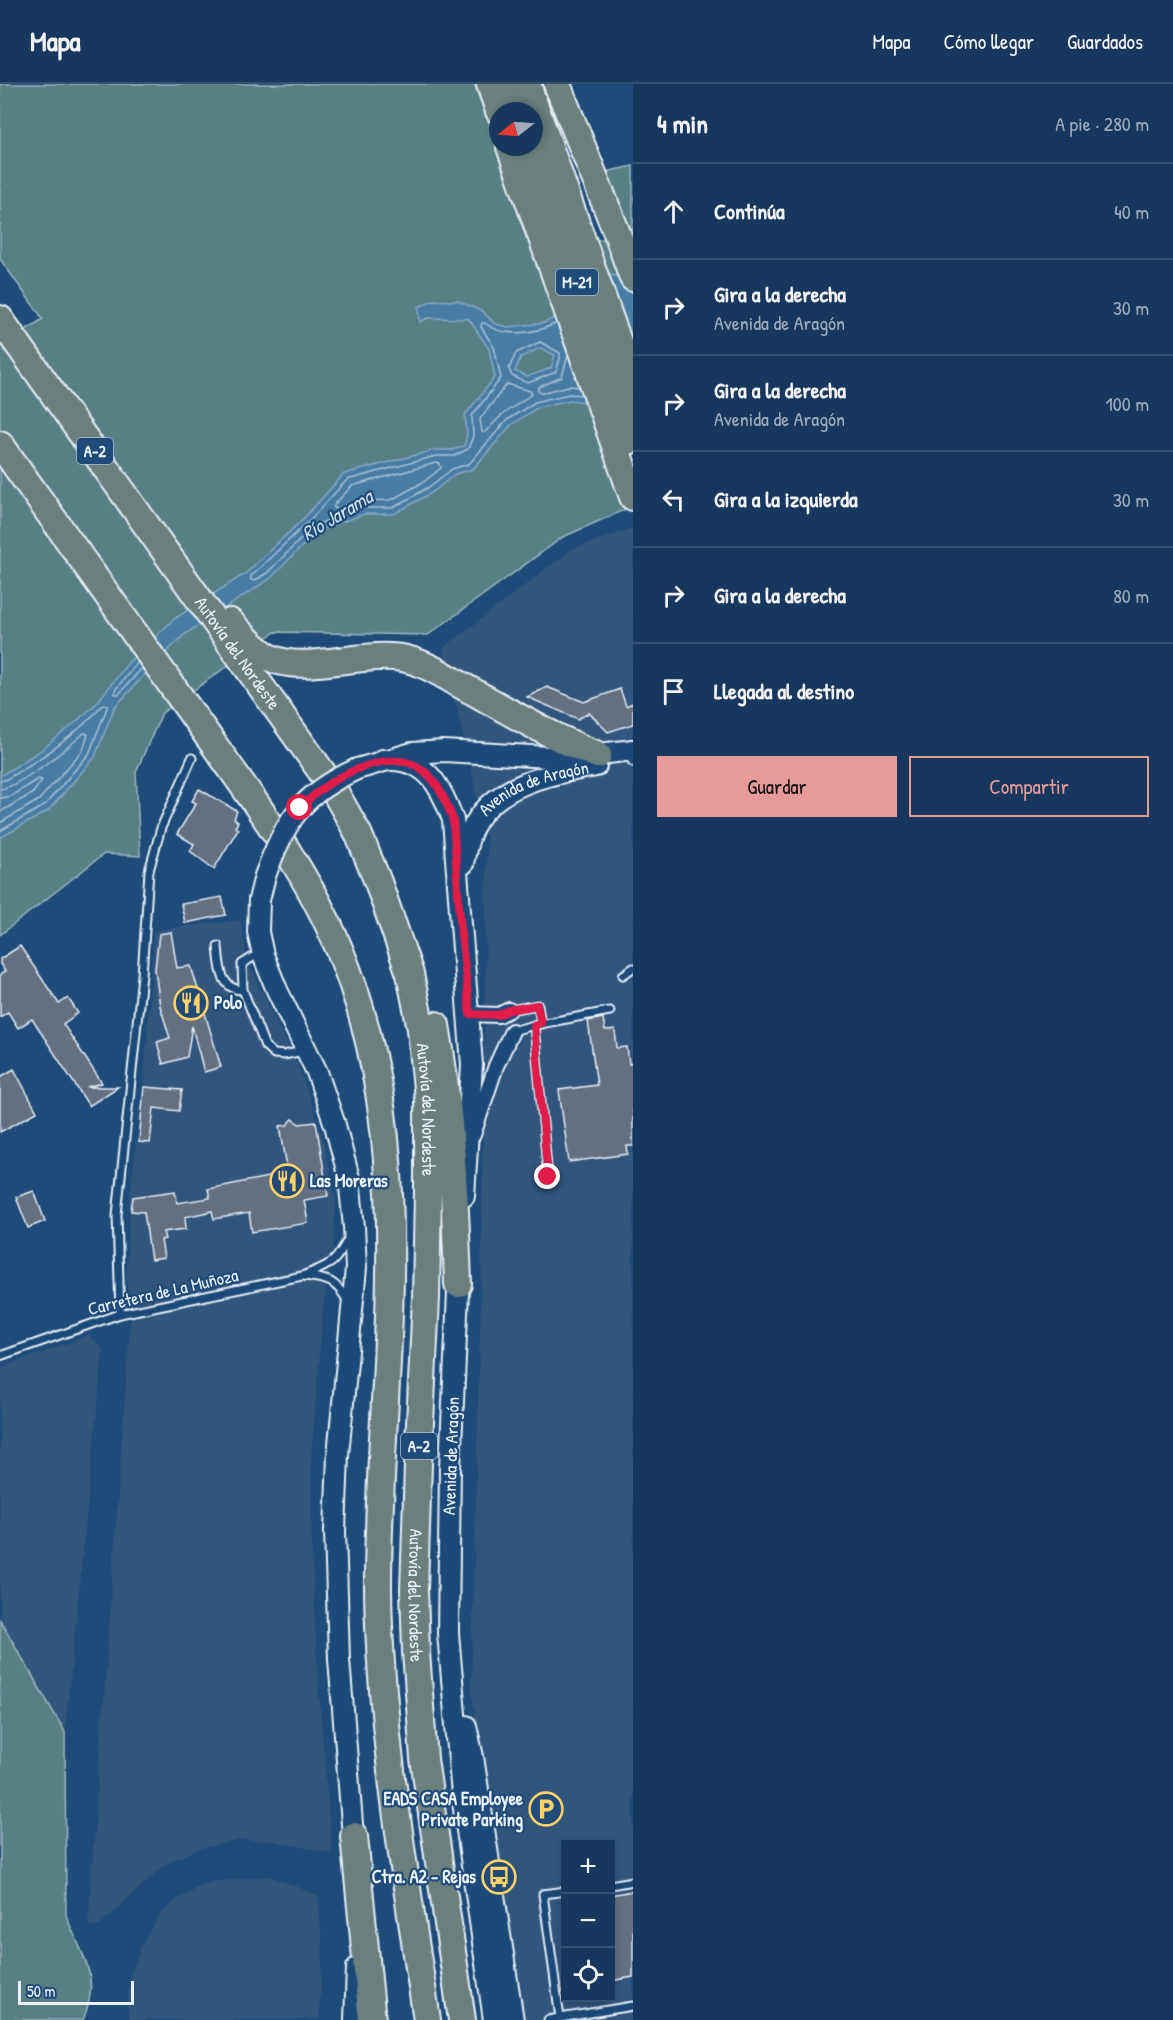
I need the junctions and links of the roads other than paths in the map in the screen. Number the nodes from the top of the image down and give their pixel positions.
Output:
1 (490, 84) edge
2 (508, 84) edge
3 (527, 84) edge
4 (558, 85) edge
5 (496, 102) edge
6 (515, 102) edge
7 (526, 102) edge
8 (528, 156) edge
9 (529, 156) edge
10 (633, 278) edge
11 (3, 323) edge
12 (633, 384) edge
13 (622, 428) edge
14 (0, 444) edge
15 (633, 497) edge
16 (259, 663) junction
17 (633, 750) edge
18 (598, 755) junction
19 (192, 758) dead end
20 (382, 760) junction
21 (633, 762) edge
22 (378, 882) junction
23 (459, 890) junction
24 (218, 946) dead end
25 (262, 955) junction
26 (633, 968) edge
27 (623, 975) dead end
28 (243, 990) junction
29 (509, 1010) joint
30 (610, 1011) dead end
31 (470, 1014) junction
32 (537, 1024) junction
33 (512, 1031) joint
34 (306, 1050) junction
35 (466, 1157) junction
36 (548, 1177) dead end
37 (354, 1227) junction
38 (302, 1276) junction
39 (458, 1284) junction
40 (352, 1309) junction
41 (120, 1314) junction
42 (0, 1356) edge
43 (453, 1690) junction
44 (354, 1836) junction
45 (633, 1881) edge
46 (615, 1883) edge
47 (561, 1892) edge
48 (633, 2006) edge
49 (588, 2017) edge
50 (560, 2018) junction
51 (355, 2020) edge
52 (372, 2020) edge
53 (427, 2020) edge
54 (462, 2020) edge
55 (494, 2020) edge
56 (513, 2020) edge
57 (548, 2020) edge

1 - 5 highway
2 - 6 highway
3 - 7 highway, M-21
4 - 10 highway
8 - 13 highway
9 - 12 highway, M-21
11 - 16 highway, Autovía del Nordeste / A-2
13 - 15 highway
14 - 53 highway, Autovía del Nordeste / A-2
16 - 18 highway
16 - 22 highway, Autovía del Nordeste / A-2
17 - 18 street
18 - 20 street
19 - 41 lane
20 - 23 street, Avenida de Aragón
20 - 25 street, bridge
21 - 23 street, Avenida de Aragón
22 - 39 highway
22 - 54 highway, Autovía del Nordeste / A-2
23 - 31 street, Avenida de Aragón
24 - 28 lane
25 - 28 lane
25 - 34 street
26 - 27 lane
28 - 34 lane
29 - 31 street
29 - 32 lane
30 - 32 lane
31 - 35 street, Avenida de Aragón
32 - 33 lane
32 - 36 lane
33 - 35 street
34 - 37 street
35 - 39 street, Avenida de Aragón
37 - 38 lane, Carretera de La Muñoza
37 - 40 street
38 - 40 lane, Carretera de La Muñoza
38 - 41 lane, Carretera de La Muñoza
39 - 43 street, Avenida de Aragón
40 - 44 street
41 - 42 lane, Carretera de La Muñoza
43 - 55 street, Avenida de Aragón
43 - 56 street
44 - 51 street
44 - 52 highway
45 - 46 lane
47 - 50 lane
48 - 49 lane
49 - 50 lane
50 - 57 lane

